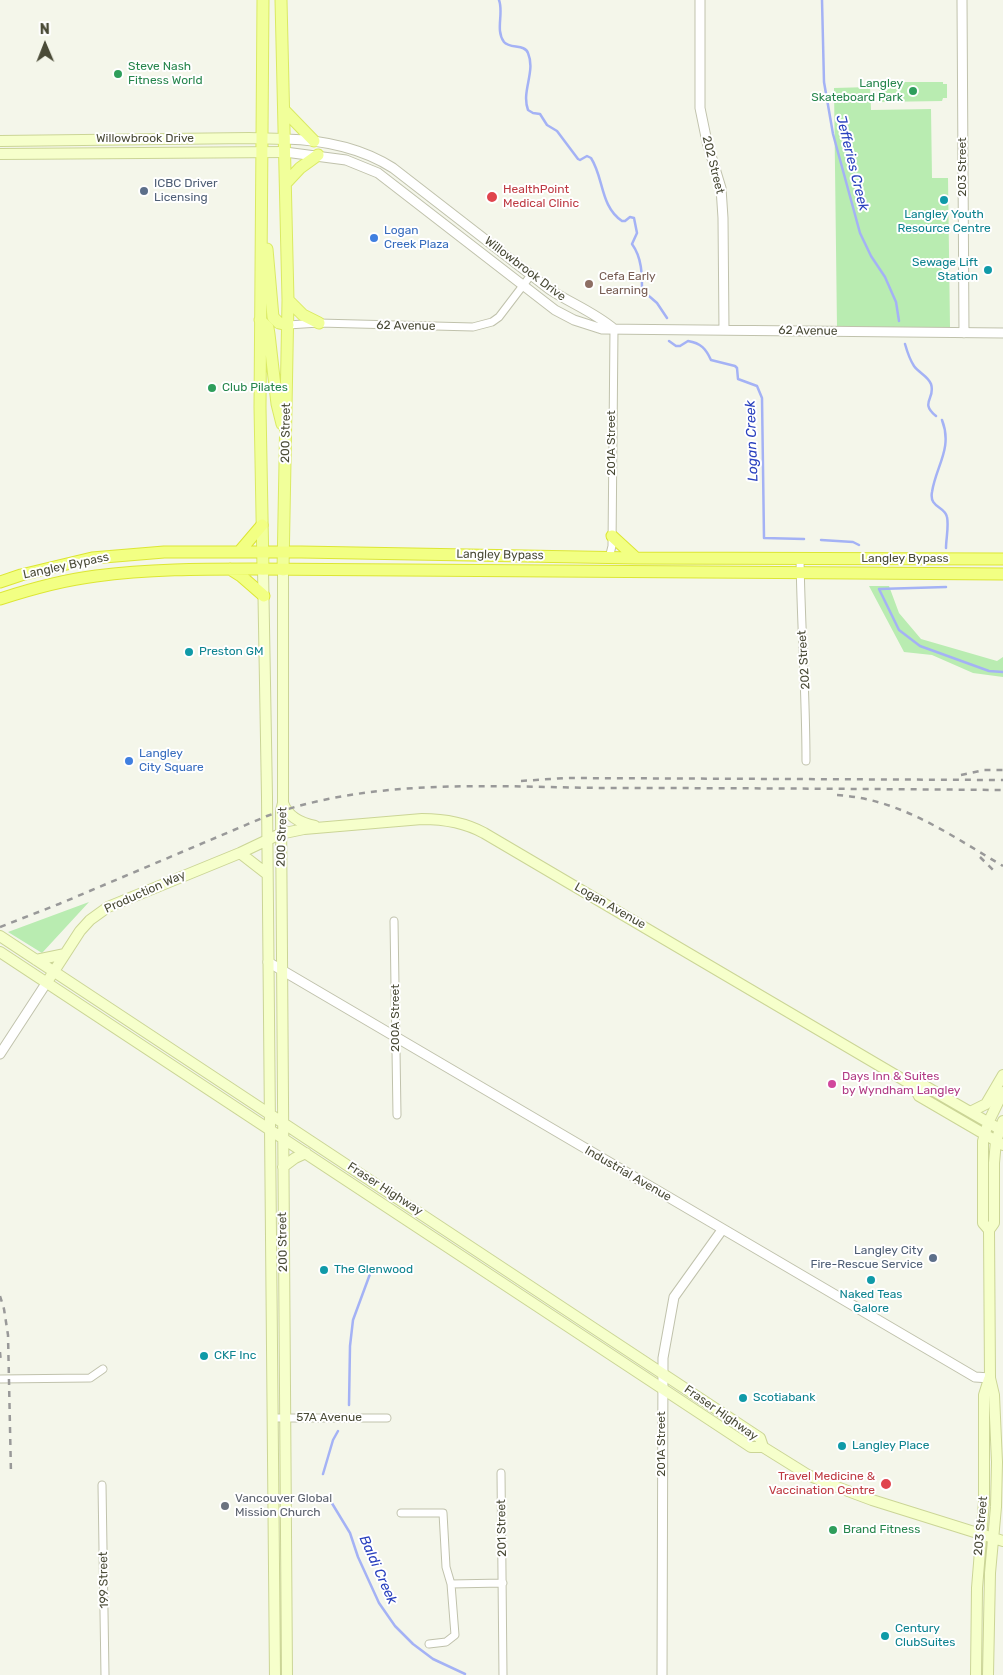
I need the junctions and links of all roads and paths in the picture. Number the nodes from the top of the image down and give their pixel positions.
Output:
1 (263, 0) edge
2 (281, 0) edge
3 (700, 0) edge
4 (962, 0) edge
5 (284, 111) junction
6 (262, 138) junction
7 (285, 139) junction
8 (0, 140) edge
9 (314, 141) junction
10 (262, 152) junction
11 (285, 152) junction
12 (0, 154) edge
13 (318, 155) junction
14 (286, 183) junction
15 (262, 218) junction
16 (531, 275) junction
17 (523, 286) junction
18 (288, 300) junction
19 (260, 320) junction
20 (319, 323) junction
21 (288, 325) junction
22 (614, 329) junction
23 (724, 330) junction
24 (964, 333) junction
25 (1003, 333) edge
26 (286, 435) junction
27 (262, 525) junction
28 (612, 536) junction
29 (239, 552) junction
30 (263, 552) junction
31 (283, 552) junction
32 (610, 558) junction
33 (636, 558) junction
34 (800, 558) junction
35 (1003, 559) edge
36 (230, 569) junction
37 (263, 569) junction
38 (283, 570) junction
39 (599, 571) junction
40 (800, 572) junction
41 (1003, 574) edge
42 (0, 582) edge
43 (264, 596) junction
44 (0, 599) edge
45 (806, 761) dead end
46 (283, 802) junction
47 (320, 828) junction
48 (280, 834) junction
49 (267, 839) junction
50 (240, 853) junction
51 (267, 874) junction
52 (394, 920) dead end
53 (0, 936) edge
54 (0, 952) edge
55 (65, 954) junction
56 (36, 960) junction
57 (268, 962) junction
58 (281, 970) junction
59 (54, 972) junction
60 (47, 982) junction
61 (396, 1038) junction
62 (0, 1054) edge
63 (1003, 1075) edge
64 (914, 1086) junction
65 (1003, 1092) edge
66 (970, 1112) junction
67 (269, 1113) junction
68 (397, 1115) dead end
69 (282, 1122) junction
70 (988, 1123) junction
71 (1002, 1127) edge
72 (269, 1128) junction
73 (985, 1135) junction
74 (282, 1137) junction
75 (1000, 1143) edge
76 (306, 1153) junction
77 (998, 1160) edge
78 (283, 1167) junction
79 (722, 1230) junction
80 (989, 1230) junction
81 (103, 1369) dead end
82 (662, 1372) junction
83 (990, 1378) junction
84 (0, 1379) edge
85 (662, 1388) junction
86 (272, 1418) junction
87 (285, 1418) junction
88 (386, 1418) dead end
89 (763, 1447) junction
90 (501, 1473) dead end
91 (102, 1485) dead end
92 (401, 1513) dead end
93 (982, 1533) junction
94 (998, 1539) edge
95 (502, 1583) junction
96 (451, 1584) junction
97 (429, 1644) dead end
98 (106, 1675) edge
99 (275, 1675) edge
100 (287, 1675) edge
101 (503, 1675) edge
102 (662, 1675) edge
103 (976, 1675) edge
104 (988, 1675) edge

1 - 6 main road, 200 Street
2 - 5 main road, 200 Street
3 - 23 street, 202 Street
4 - 24 street, 203 Street
5 - 7 main road, 200 Street
5 - 9 main road
6 - 7 main road, Willowbrook Drive
6 - 8 main road, Willowbrook Drive
6 - 10 main road, 200 Street
7 - 9 street, Willowbrook Drive
7 - 11 main road, 200 Street
9 - 16 street, Willowbrook Drive
10 - 11 main road, Willowbrook Drive
10 - 12 main road, Willowbrook Drive
10 - 15 main road, 200 Street
11 - 13 street, Willowbrook Drive
11 - 14 main road, 200 Street
13 - 14 main road
13 - 17 street, Willowbrook Drive
14 - 18 main road, 200 Street
15 - 19 main road, 200 Street
15 - 21 main road
16 - 17 street, 62 Avenue
16 - 22 street, Willowbrook Drive
17 - 20 street, 62 Avenue
17 - 22 street, Willowbrook Drive
18 - 20 main road
18 - 21 main road, 200 Street
19 - 26 main road
19 - 27 main road, 200 Street
20 - 21 street, 62 Avenue
21 - 26 main road, 200 Street
22 - 23 street, 62 Avenue
22 - 28 street, 201A Street
23 - 24 street, 62 Avenue
24 - 25 street, 62 Avenue
26 - 31 main road, 200 Street
27 - 29 highway
27 - 30 main road, 200 Street
28 - 32 street, 201A Street
28 - 33 highway
29 - 30 highway, Langley Bypass
29 - 42 highway, Langley Bypass
30 - 31 highway, Langley Bypass
30 - 37 main road, 200 Street
31 - 32 highway, Langley Bypass
31 - 38 main road, 200 Street
32 - 33 highway, Langley Bypass
32 - 39 highway
33 - 34 highway, Langley Bypass
34 - 35 highway, Langley Bypass
34 - 40 street, 202 Street
36 - 37 highway, Langley Bypass
36 - 43 highway
36 - 44 highway, Langley Bypass
37 - 38 highway, Langley Bypass
37 - 43 main road, 200 Street
38 - 39 highway, Langley Bypass
38 - 46 main road, 200 Street
39 - 40 highway, Langley Bypass
40 - 41 highway, Langley Bypass
40 - 45 street, 202 Street
43 - 49 main road, 200 Street
46 - 47 main road
46 - 48 main road, 200 Street
47 - 48 main road, Logan Avenue
47 - 64 main road, Logan Avenue
48 - 49 main road, Logan Avenue
48 - 58 main road, 200 Street
49 - 50 main road, Production Way
49 - 51 main road, 200 Street
50 - 51 main road
50 - 55 main road, Production Way
51 - 57 main road, 200 Street
52 - 61 street, 200A Street
53 - 56 main road, Fraser Highway
54 - 60 main road, Fraser Highway
55 - 56 main road
55 - 59 main road, Production Way
56 - 59 main road, Fraser Highway
57 - 58 street, Industrial Avenue
57 - 67 main road, 200 Street
58 - 61 street, Industrial Avenue
58 - 69 main road, 200 Street
59 - 60 main road, Production Way
59 - 67 main road, Fraser Highway
60 - 62 street, Production Way
60 - 72 main road, Fraser Highway
61 - 68 street, 200A Street
61 - 79 street, Industrial Avenue
63 - 66 main road
64 - 66 main road, Logan Avenue
64 - 73 main road, Logan Avenue
65 - 70 main road, 203 Street
66 - 70 main road, Logan Avenue
67 - 69 main road, Fraser Highway
67 - 72 main road, 200 Street
69 - 74 main road, 200 Street
69 - 82 main road, Fraser Highway
70 - 71 main road, Logan Avenue
70 - 73 main road, 203 Street
71 - 75 main road, 203 Street
72 - 74 main road, Fraser Highway
72 - 86 main road, 200 Street
73 - 75 main road, Logan Avenue
73 - 80 main road, 203 Street
74 - 76 main road, Fraser Highway
74 - 78 main road, 200 Street
75 - 77 main road, 203 Street
76 - 78 main road
76 - 85 main road, Fraser Highway
77 - 80 main road, 203 Street
78 - 87 main road, 200 Street
79 - 82 street, 201A Street
79 - 83 street, Industrial Avenue
80 - 83 main road, 203 Street
81 - 84 street
82 - 85 street, 201A Street
82 - 89 main road, Fraser Highway
83 - 93 main road, 203 Street
83 - 94 main road, 203 Street
85 - 89 main road, Fraser Highway
85 - 102 street, 201A Street
86 - 87 street, 57A Avenue
86 - 99 main road, 200 Street
87 - 88 street, 57A Avenue
87 - 100 main road, 200 Street
89 - 93 main road, Fraser Highway
90 - 95 street, 201 Street
91 - 98 street, 199 Street
92 - 96 street
93 - 94 main road, Fraser Highway
93 - 103 main road, 203 Street
94 - 104 main road, 203 Street
95 - 96 street
95 - 101 street, 201 Street
96 - 97 street

